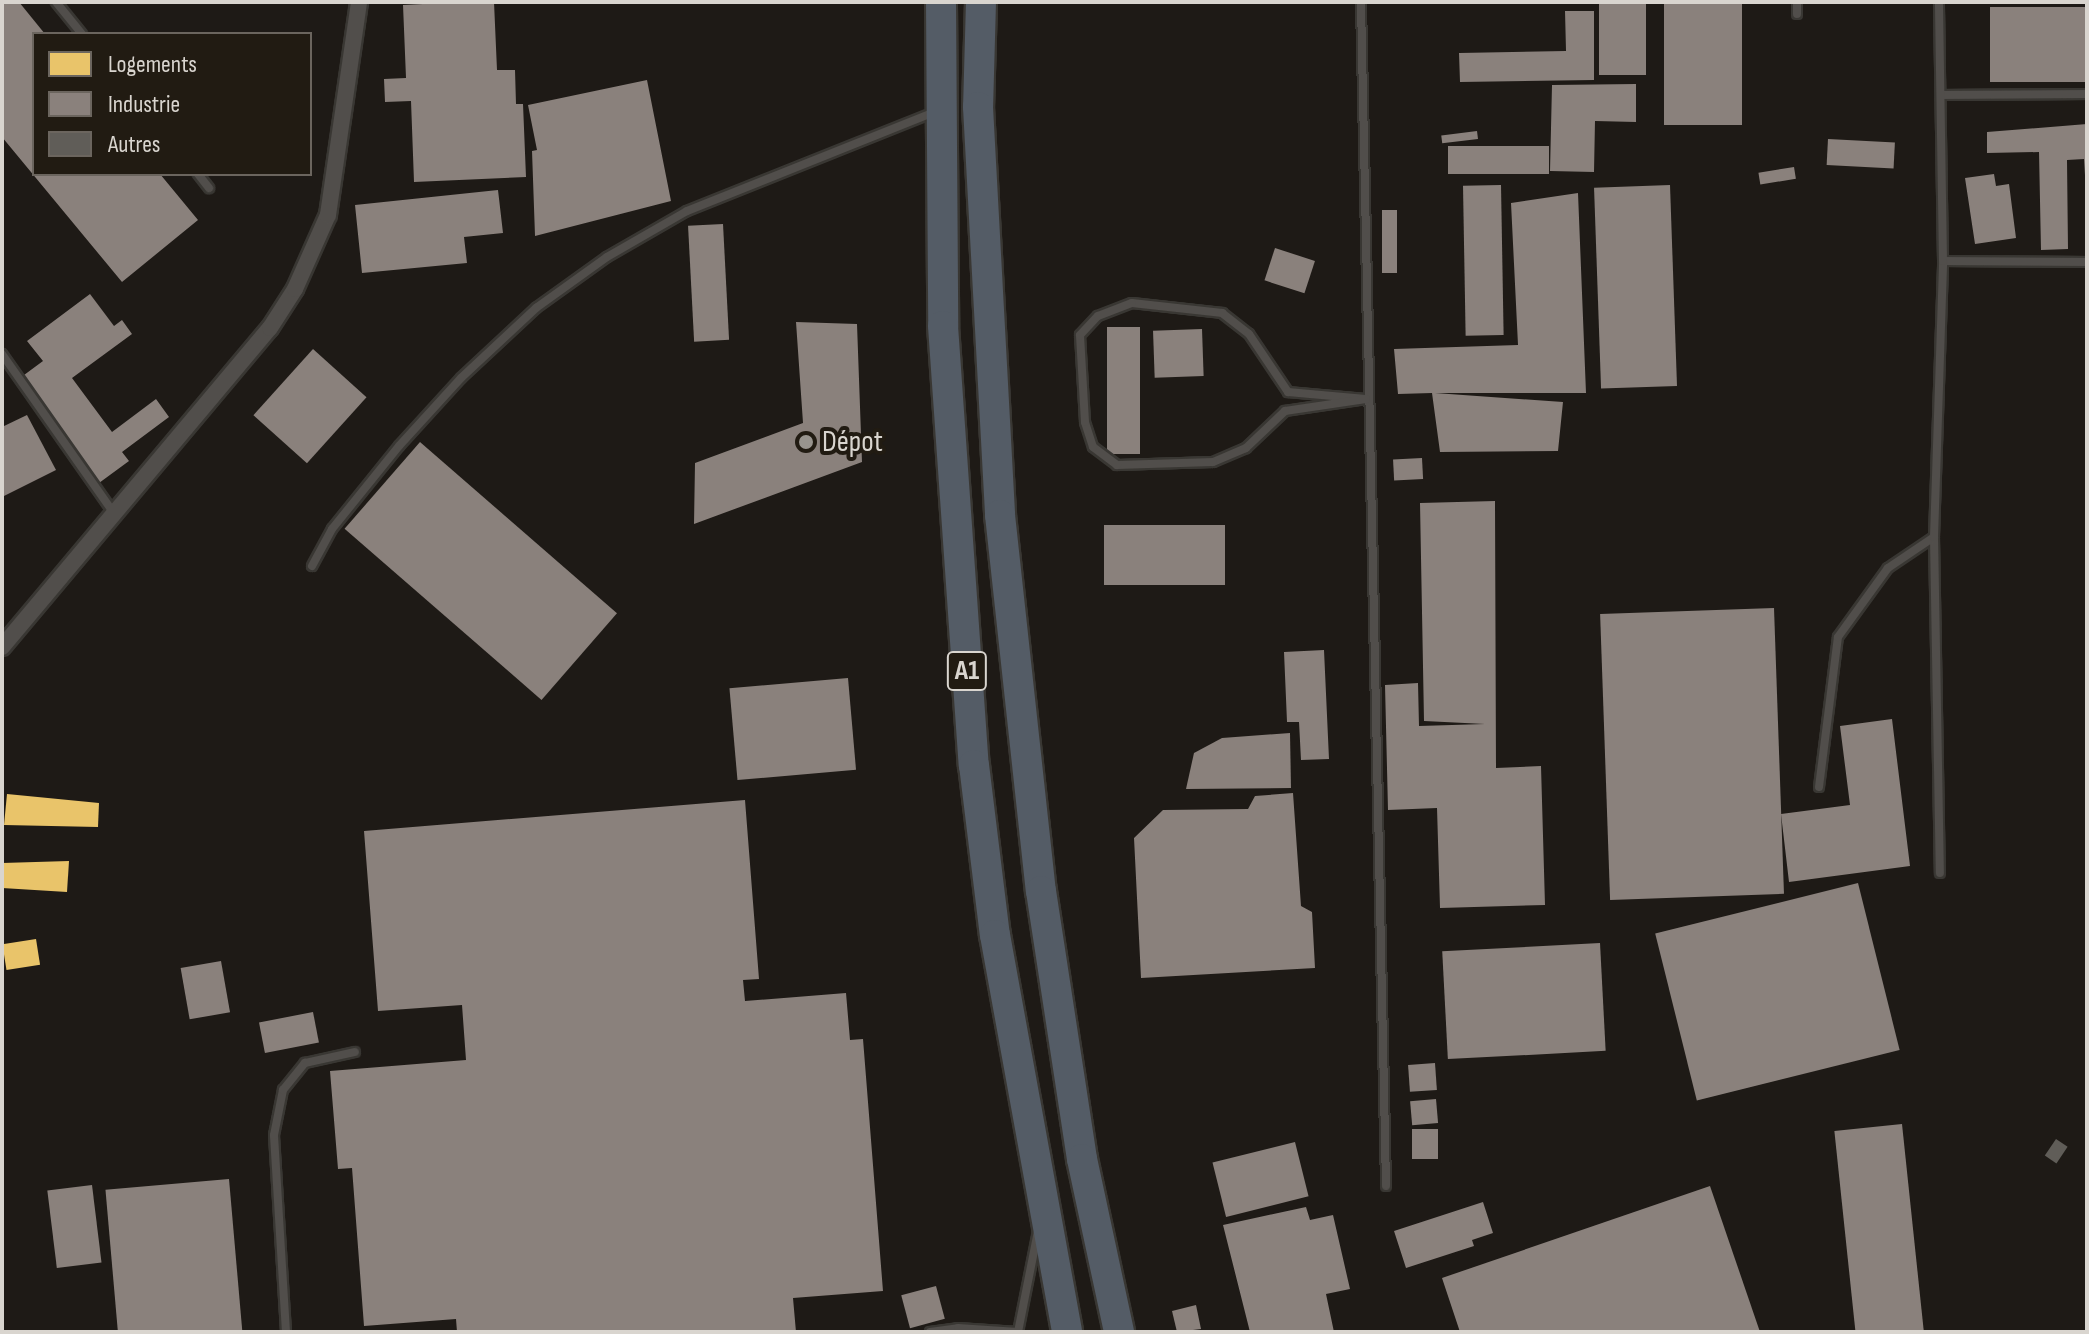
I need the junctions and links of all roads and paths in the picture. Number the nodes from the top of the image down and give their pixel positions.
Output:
1 (359, 2) edge
2 (941, 2) edge
3 (981, 2) edge
4 (1361, 2) edge
5 (1797, 2) edge
6 (1939, 2) edge
7 (58, 3) edge
8 (1797, 14) dead end
9 (80, 32) edge
10 (2087, 94) edge
11 (1941, 95) junction
12 (939, 110) junction
13 (200, 176) edge
14 (209, 188) dead end
15 (1943, 261) junction
16 (2087, 262) edge
17 (2, 354) edge
18 (1366, 399) junction
19 (113, 512) junction
20 (1934, 537) junction
21 (312, 566) dead end
22 (2, 647) edge
23 (1819, 787) dead end
24 (1940, 873) dead end
25 (355, 1052) dead end
26 (1386, 1186) dead end
27 (1043, 1215) junction
28 (286, 1332) edge
29 (930, 1332) edge
30 (1018, 1332) edge
31 (1067, 1332) edge
32 (1119, 1332) edge

1 - 19 street
2 - 12 highway, A1
3 - 32 highway, A1
4 - 18 lane
5 - 8 lane
6 - 11 lane
7 - 9 lane
10 - 11 lane
11 - 15 lane
12 - 21 lane
12 - 27 highway, A1
13 - 14 lane
15 - 16 lane
15 - 20 lane
17 - 19 lane
18 - 18 lane
18 - 26 lane
19 - 22 street
20 - 23 lane
20 - 24 lane
25 - 28 lane
27 - 30 lane
27 - 31 highway, A1
29 - 30 lane

